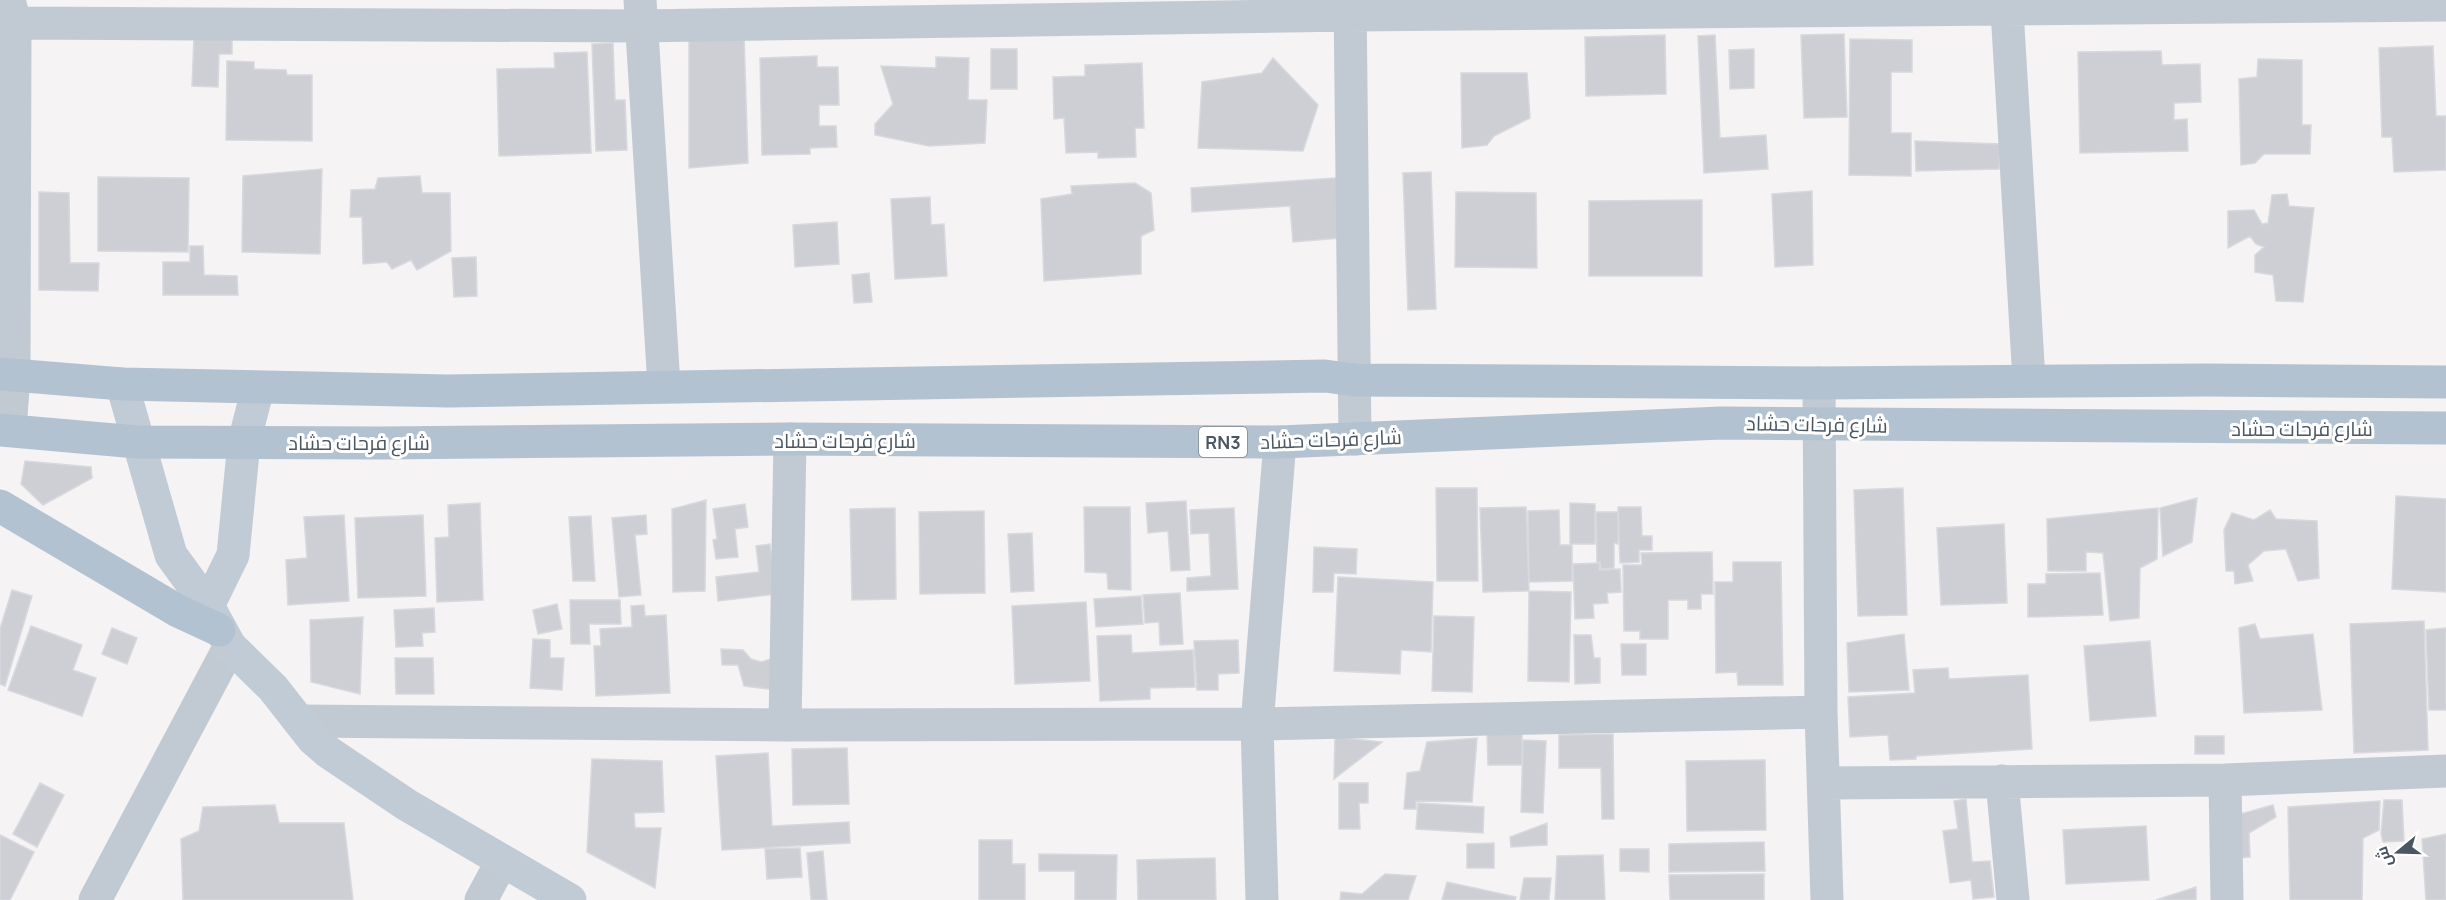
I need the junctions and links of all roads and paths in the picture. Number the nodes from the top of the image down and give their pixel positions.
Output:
1 (2168, 4) edge
2 (2446, 5) edge
3 (1350, 7) edge
4 (1042, 10) edge
5 (2007, 10) junction
6 (12, 12) edge
7 (640, 13) edge
8 (7, 375) edge
9 (1355, 380) junction
10 (2029, 380) junction
11 (2207, 380) junction
12 (2446, 382) edge
13 (1819, 383) junction
14 (122, 384) junction
15 (663, 386) junction
16 (258, 388) junction
17 (1818, 425) junction
18 (2211, 427) junction
19 (2446, 428) edge
20 (5, 430) edge
21 (1355, 438) junction
22 (790, 439) junction
23 (137, 442) junction
24 (244, 442) junction
25 (1280, 442) junction
26 (0, 506) edge
27 (219, 627) junction
28 (1821, 712) junction
29 (300, 721) junction
30 (1257, 724) junction
31 (785, 725) junction
32 (2446, 771) edge
33 (2225, 780) junction
34 (2002, 781) junction
35 (1825, 783) junction
36 (502, 861) junction
37 (95, 900) edge
38 (482, 900) edge
39 (570, 900) edge
40 (1262, 900) edge
41 (1827, 900) edge
42 (2013, 900) edge
43 (2227, 900) edge

1 - 2 street
1 - 5 street
3 - 4 street
3 - 5 street
3 - 9 street
4 - 7 street
5 - 10 street
6 - 7 street
6 - 8 street
7 - 15 street
8 - 14 main road, شارع فرحات حشاد
8 - 20 street
9 - 13 main road, شارع فرحات حشاد
9 - 15 main road, شارع فرحات حشاد
9 - 21 street
10 - 11 main road, شارع فرحات حشاد
10 - 13 main road, شارع فرحات حشاد
11 - 12 main road, شارع فرحات حشاد
11 - 18 main road
13 - 17 street
14 - 16 main road, شارع فرحات حشاد
14 - 23 street
15 - 16 main road, شارع فرحات حشاد
16 - 24 street
17 - 18 main road, شارع فرحات حشاد / RN3
17 - 21 main road, شارع فرحات حشاد / RN3
17 - 28 street
18 - 19 main road, شارع فرحات حشاد / RN3
20 - 23 main road, شارع فرحات حشاد / RN3
21 - 25 main road, شارع فرحات حشاد / RN3
22 - 24 main road, شارع فرحات حشاد / RN3
22 - 25 main road, شارع فرحات حشاد / RN3
22 - 31 street
23 - 24 main road, شارع فرحات حشاد / RN3
23 - 27 street
24 - 27 street
25 - 30 street
26 - 27 main road
27 - 29 street
27 - 37 street
28 - 30 street
28 - 35 street
29 - 31 street
29 - 36 street
30 - 31 street
30 - 40 street
32 - 33 street
33 - 34 street
33 - 43 street
34 - 35 street
34 - 42 street
35 - 41 street
36 - 38 street
36 - 39 street

